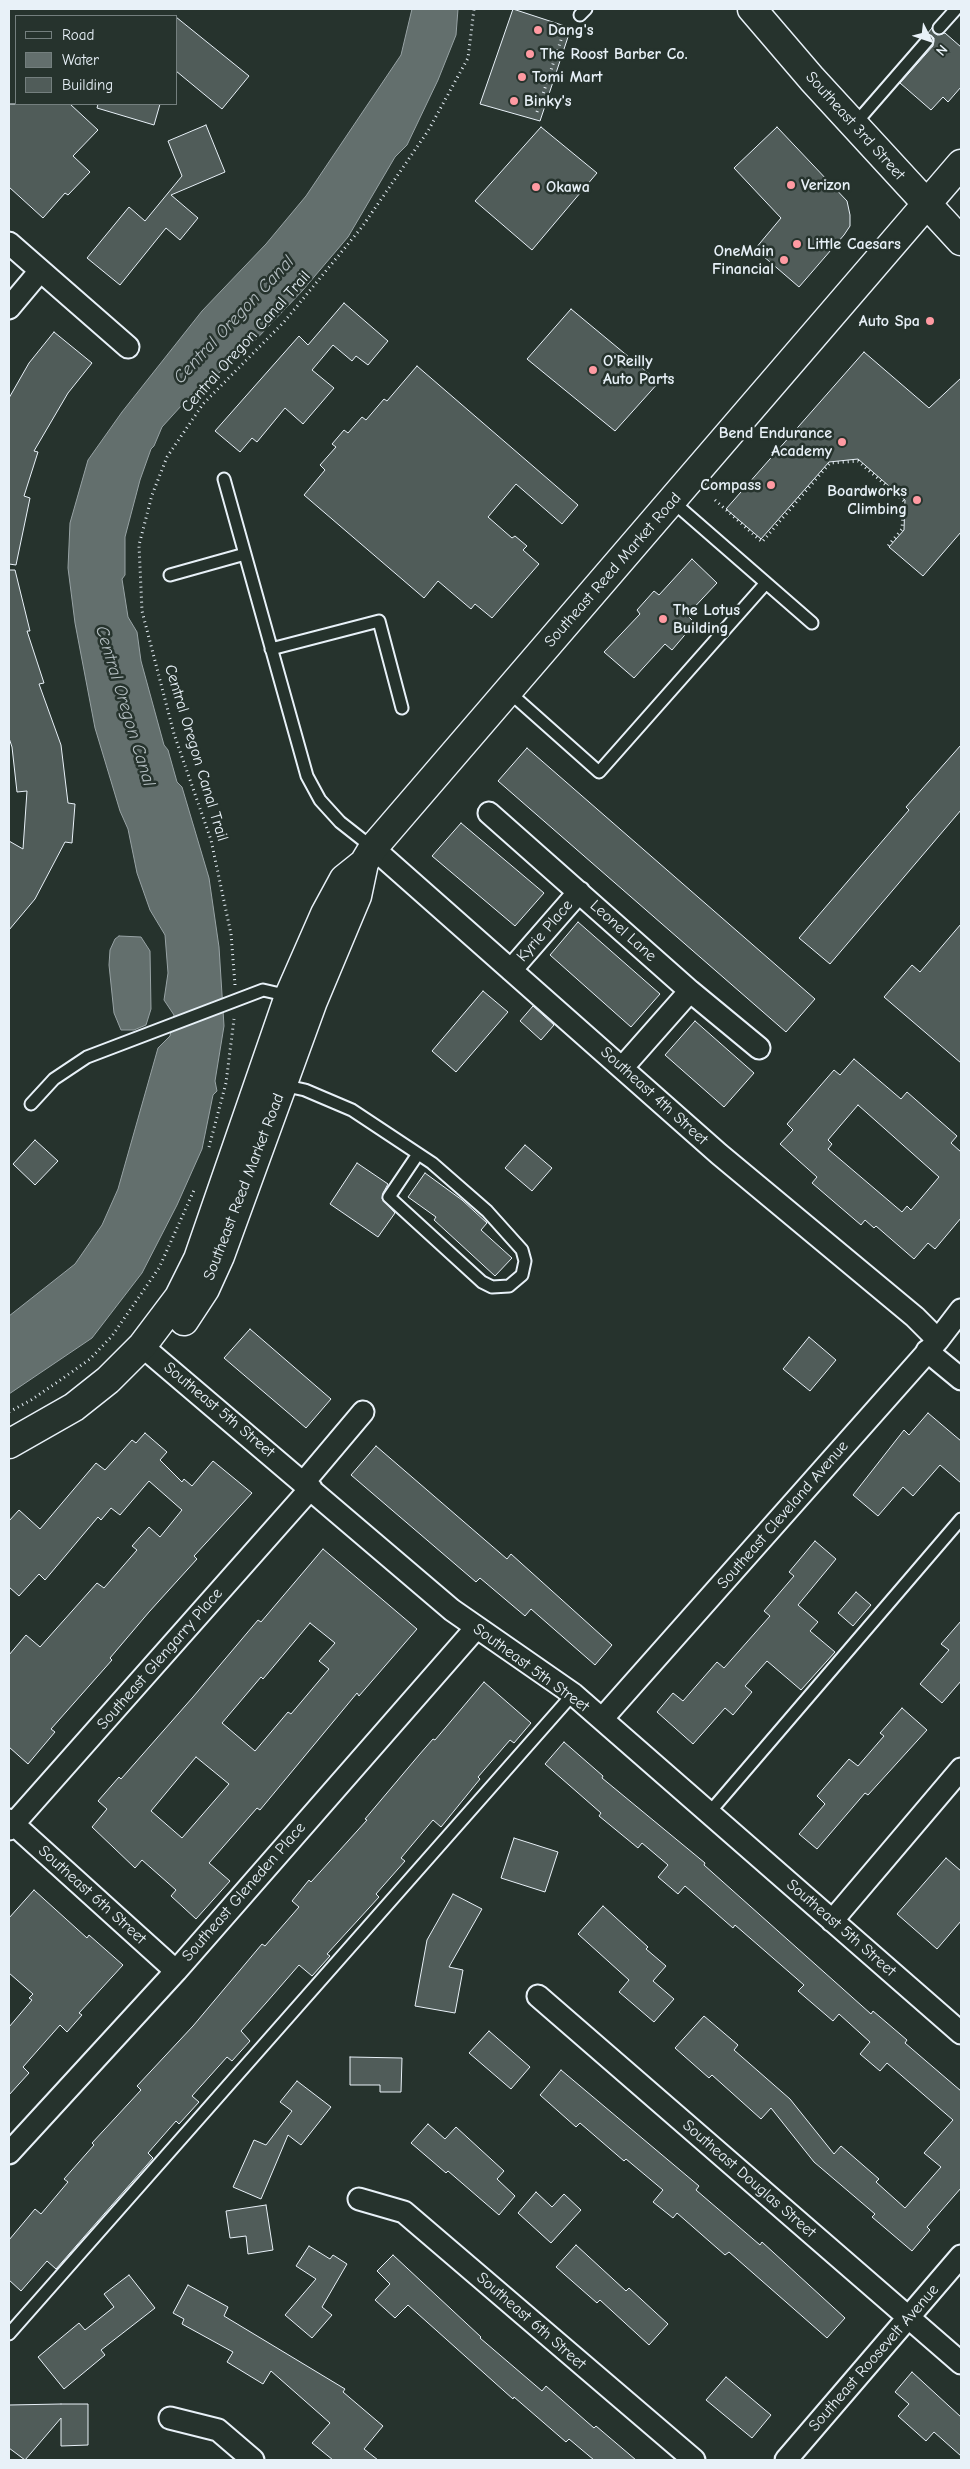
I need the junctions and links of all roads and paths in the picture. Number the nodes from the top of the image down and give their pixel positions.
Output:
1 (474, 9) edge
2 (752, 9) edge
3 (956, 9) edge
4 (939, 28) dead end
5 (564, 30) dead end
6 (927, 41) dead end
7 (537, 112) dead end
8 (854, 126) junction
9 (961, 164) edge
10 (927, 204) junction
11 (961, 241) edge
12 (9, 243) edge
13 (40, 271) junction
14 (9, 308) edge
15 (128, 347) dead end
16 (224, 479) dead end
17 (715, 500) dead end
18 (672, 501) junction
19 (888, 546) dead end
20 (245, 554) junction
21 (170, 575) dead end
22 (766, 582) junction
23 (812, 623) dead end
24 (271, 649) junction
25 (509, 692) junction
26 (402, 708) dead end
27 (489, 813) dead end
28 (369, 855) junction
29 (579, 892) junction
30 (511, 970) junction
31 (690, 991) junction
32 (301, 999) junction
33 (236, 1000) junction
34 (759, 1048) dead end
35 (622, 1068) junction
36 (282, 1086) junction
37 (31, 1104) dead end
38 (207, 1154) dead end
39 (418, 1154) junction
40 (198, 1181) dead end
41 (961, 1310) edge
42 (932, 1346) junction
43 (149, 1352) junction
44 (961, 1379) edge
45 (9, 1412) edge
46 (363, 1412) dead end
47 (9, 1444) edge
48 (9, 1463) edge
49 (307, 1485) junction
50 (961, 1519) edge
51 (476, 1628) junction
52 (573, 1694) junction
53 (602, 1719) junction
54 (961, 1769) edge
55 (709, 1813) junction
56 (10, 1825) edge
57 (832, 1921) junction
58 (176, 1971) junction
59 (538, 1996) dead end
60 (961, 2033) edge
61 (9, 2153) edge
62 (360, 2199) dead end
63 (961, 2256) edge
64 (909, 2318) junction
65 (9, 2334) edge
66 (961, 2363) edge
67 (170, 2418) dead end
68 (253, 2460) edge
69 (694, 2460) edge
70 (786, 2460) edge

1 - 33 path, Central Oregon Canal Trail
2 - 8 main road, Southeast 3rd Street
3 - 4 lane
5 - 7 path
6 - 8 lane
8 - 10 main road, Southeast 3rd Street
9 - 10 main road, Southeast Reed Market Road
10 - 11 main road, Southeast 3rd Street
10 - 18 main road, Southeast Reed Market Road
12 - 13 street
13 - 14 street
13 - 15 street
16 - 20 lane
17 - 19 path
18 - 22 lane
18 - 25 main road, Southeast Reed Market Road
20 - 21 lane
20 - 24 lane
22 - 23 lane
22 - 25 lane
24 - 26 lane
24 - 28 lane
25 - 28 main road, Southeast Reed Market Road
27 - 29 street, Leonel Lane
28 - 30 street, Southeast 4th Street
28 - 32 main road, Southeast Reed Market Road
29 - 30 street, Kyrie Place
29 - 31 street, Leonel Lane
30 - 35 street, Southeast 4th Street
31 - 34 street, Leonel Lane
31 - 35 street
32 - 33 lane
32 - 36 main road, Southeast Reed Market Road
32 - 43 main road, Southeast Reed Market Road
33 - 37 lane
33 - 38 path, Central Oregon Canal Trail
35 - 42 street, Southeast 4th Street
36 - 39 lane
36 - 43 main road, Southeast Reed Market Road
39 - 39 lane
40 - 45 path
41 - 42 street, Southeast Cleveland Avenue
42 - 44 street, Southeast 4th Street
42 - 53 street, Southeast Cleveland Avenue
43 - 47 main road, Southeast Reed Market Road
43 - 48 main road, Southeast Reed Market Road
43 - 49 street, Southeast 5th Street
46 - 49 street, Southeast Glengarry Place
49 - 51 street, Southeast 5th Street
49 - 56 street, Southeast Glengarry Place
50 - 55 lane
51 - 52 street, Southeast 5th Street
51 - 58 street, Southeast Gleneden Place
52 - 53 street, Southeast 5th Street
52 - 65 lane
53 - 55 street, Southeast 5th Street
54 - 57 street
55 - 57 street, Southeast 5th Street
56 - 58 street, Southeast 6th Street
57 - 60 street, Southeast 5th Street
58 - 61 street, Southeast Gleneden Place
59 - 64 street, Southeast Douglas Street
62 - 69 street, Southeast 6th Street
63 - 64 street, Southeast Roosevelt Avenue
64 - 66 street, Southeast Douglas Street
64 - 70 street, Southeast Roosevelt Avenue
67 - 68 street

